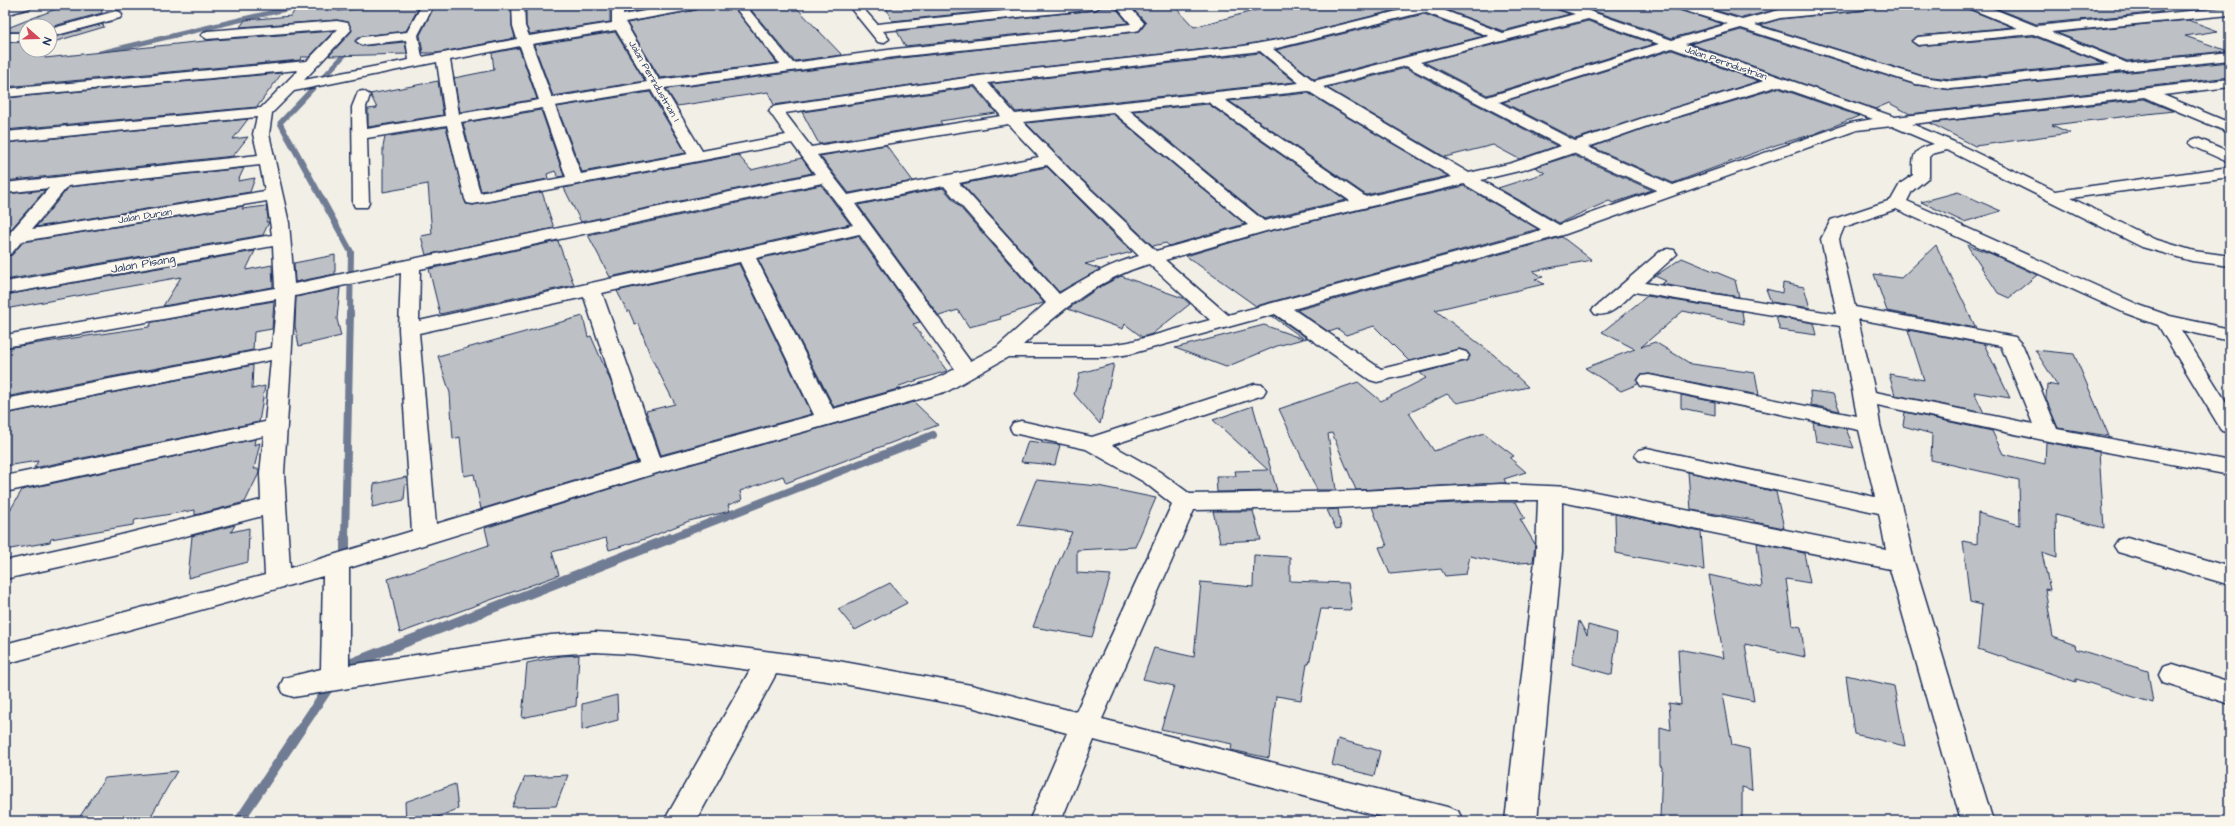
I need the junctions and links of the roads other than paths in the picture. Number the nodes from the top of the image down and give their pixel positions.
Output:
1 (26, 5) edge
2 (428, 5) edge
3 (518, 5) edge
4 (618, 5) edge
5 (696, 5) edge
6 (739, 5) edge
7 (854, 5) edge
8 (1096, 5) edge
9 (1121, 5) edge
10 (1560, 5) edge
11 (1680, 5) edge
12 (1868, 5) edge
13 (1973, 5) edge
14 (2192, 5) edge
15 (1431, 6) edge
16 (5, 11) edge
17 (2230, 11) edge
18 (2213, 12) junction
19 (116, 15) dead end
20 (1588, 15) junction
21 (2230, 18) edge
22 (619, 23) junction
23 (1740, 25) junction
24 (874, 28) junction
25 (2035, 30) junction
26 (58, 31) edge
27 (207, 35) dead end
28 (412, 35) junction
29 (5, 37) edge
30 (18, 37) edge
31 (1503, 37) junction
32 (362, 41) dead end
33 (525, 41) junction
34 (1918, 41) dead end
35 (1672, 44) junction
36 (1263, 47) junction
37 (895, 53) junction
38 (2230, 56) edge
39 (443, 58) junction
40 (1407, 61) junction
41 (416, 62) junction
42 (310, 65) junction
43 (2124, 66) junction
44 (789, 67) junction
45 (978, 80) junction
46 (1779, 81) junction
47 (2230, 82) edge
48 (655, 85) junction
49 (297, 86) junction
50 (1311, 86) junction
51 (2143, 92) junction
52 (5, 93) edge
53 (363, 95) dead end
54 (1211, 97) junction
55 (1485, 102) junction
56 (548, 103) junction
57 (1117, 108) junction
58 (265, 112) junction
59 (454, 119) junction
60 (1010, 119) junction
61 (1892, 121) junction
62 (2230, 128) edge
63 (359, 135) junction
64 (5, 137) edge
65 (795, 138) junction
66 (2197, 143) dead end
67 (1949, 145) junction
68 (1576, 148) junction
69 (808, 152) junction
70 (697, 156) junction
71 (2230, 158) edge
72 (267, 159) junction
73 (1049, 160) junction
74 (2230, 172) edge
75 (2201, 176) junction
76 (825, 177) junction
77 (1468, 179) junction
78 (575, 180) junction
79 (948, 181) junction
80 (63, 182) junction
81 (2230, 186) edge
82 (5, 188) edge
83 (1671, 190) junction
84 (274, 195) junction
85 (2050, 196) junction
86 (844, 201) junction
87 (1362, 202) junction
88 (361, 203) dead end
89 (1897, 203) junction
90 (1261, 227) junction
91 (864, 228) junction
92 (1557, 231) junction
93 (281, 240) junction
94 (9, 243) edge
95 (1668, 254) dead end
96 (746, 256) junction
97 (1151, 257) junction
98 (2230, 261) edge
99 (411, 266) junction
100 (1630, 286) junction
101 (5, 288) edge
102 (591, 290) junction
103 (285, 292) junction
104 (1057, 304) junction
105 (1280, 309) junction
106 (1602, 310) dead end
107 (1848, 317) junction
108 (1223, 321) junction
109 (2166, 321) junction
110 (409, 329) junction
111 (2230, 335) edge
112 (5, 341) edge
113 (1004, 351) junction
114 (282, 352) junction
115 (1459, 356) dead end
116 (967, 371) junction
117 (1649, 381) dead end
118 (1254, 390) dead end
119 (1865, 396) junction
120 (5, 406) edge
121 (827, 419) junction
122 (1869, 425) junction
123 (277, 426) junction
124 (2230, 426) edge
125 (1021, 428) dead end
126 (2048, 434) junction
127 (1093, 444) junction
128 (1647, 455) dead end
129 (652, 467) junction
130 (2230, 468) edge
131 (5, 484) edge
132 (1550, 493) junction
133 (1185, 502) junction
134 (273, 505) junction
135 (1890, 508) junction
136 (425, 536) junction
137 (2127, 546) dead end
138 (1901, 562) junction
139 (334, 564) junction
140 (5, 570) edge
141 (2230, 576) edge
142 (278, 581) junction
143 (5, 654) edge
144 (768, 663) junction
145 (2173, 675) dead end
146 (330, 679) junction
147 (294, 686) dead end
148 (2230, 693) edge
149 (1084, 727) junction
150 (680, 821) edge
151 (1045, 821) edge
152 (1447, 821) edge
153 (1521, 821) edge
154 (1977, 821) edge

1 - 16 street
2 - 28 street
3 - 33 street
4 - 22 street
5 - 22 street
6 - 44 street
7 - 24 street
8 - 24 street
9 - 37 street
10 - 20 street, Jalan Perindustrian
11 - 23 street
12 - 23 street
13 - 25 street
14 - 18 street
15 - 31 street
15 - 36 street
17 - 18 street
18 - 21 street
18 - 25 street
19 - 26 street
20 - 31 street
20 - 35 street, Jalan Perindustrian
22 - 33 street
22 - 48 street, Jalan Perindustrian 1
23 - 35 street
23 - 43 street
24 - 37 street
25 - 34 street
25 - 43 street
27 - 42 street
28 - 32 street
28 - 41 street
29 - 30 street
31 - 40 street
33 - 39 street
33 - 56 street
35 - 46 street, Jalan Perindustrian
35 - 55 street
36 - 45 street
36 - 50 street
37 - 44 street
38 - 43 street
39 - 41 street
39 - 59 street
40 - 50 street
40 - 55 street
41 - 49 street
42 - 49 street
42 - 52 street
44 - 48 street
45 - 60 street
45 - 65 street
46 - 61 street, Jalan Perindustrian
46 - 68 street
47 - 51 street
48 - 56 street
48 - 70 street, Jalan Perindustrian 1
49 - 58 street
50 - 54 street
50 - 77 street
51 - 61 street
51 - 62 street
53 - 63 street
54 - 57 street
54 - 87 street
55 - 68 street
56 - 59 street
56 - 78 street
57 - 60 street
57 - 90 street
58 - 64 street
58 - 72 street
59 - 63 street
59 - 78 street
60 - 69 street
60 - 73 street
61 - 67 street, Jalan Perindustrian
61 - 83 street
63 - 88 street
65 - 69 street
65 - 70 street
66 - 71 street
67 - 85 street, Jalan Perindustrian
67 - 89 street
68 - 77 street
68 - 83 street
69 - 76 street
70 - 78 street
72 - 80 street
72 - 84 street
73 - 79 street
73 - 97 street
74 - 75 street
75 - 81 street
75 - 85 street
76 - 86 street
76 - 99 street
77 - 87 street
77 - 92 street
79 - 86 street
79 - 104 street
80 - 82 street
80 - 94 street
83 - 92 street
84 - 93 street
84 - 94 street, Jalan Durian
85 - 98 street, Jalan Perindustrian
86 - 91 street
87 - 90 street
89 - 107 street
89 - 109 street
90 - 97 street
91 - 96 street
91 - 116 street
92 - 105 street
93 - 101 street, Jalan Pisang
93 - 103 street
95 - 100 street
96 - 102 street
96 - 121 street
97 - 104 street
97 - 108 street
99 - 103 street
99 - 110 street
100 - 106 street
100 - 107 street
102 - 110 street
102 - 129 street
103 - 112 street
103 - 114 street
104 - 113 street
105 - 108 street
105 - 115 street
107 - 119 street
107 - 126 street
108 - 113 street
109 - 111 street
109 - 124 street
110 - 136 street
113 - 116 street
114 - 120 street
114 - 123 street
116 - 121 street
117 - 122 street
118 - 127 street
119 - 122 street
119 - 126 street
121 - 129 street
122 - 135 street
123 - 131 street
123 - 134 street
125 - 127 street
126 - 130 street
127 - 133 street
128 - 135 street
129 - 136 street
132 - 133 street
132 - 138 street
132 - 153 street
133 - 149 street
134 - 140 street
134 - 142 street
135 - 138 street
136 - 139 street
137 - 141 street
138 - 154 street
139 - 142 street
139 - 146 street
142 - 143 street
144 - 146 street
144 - 149 street
144 - 150 street
145 - 148 street
146 - 147 street
149 - 151 street
149 - 152 street

